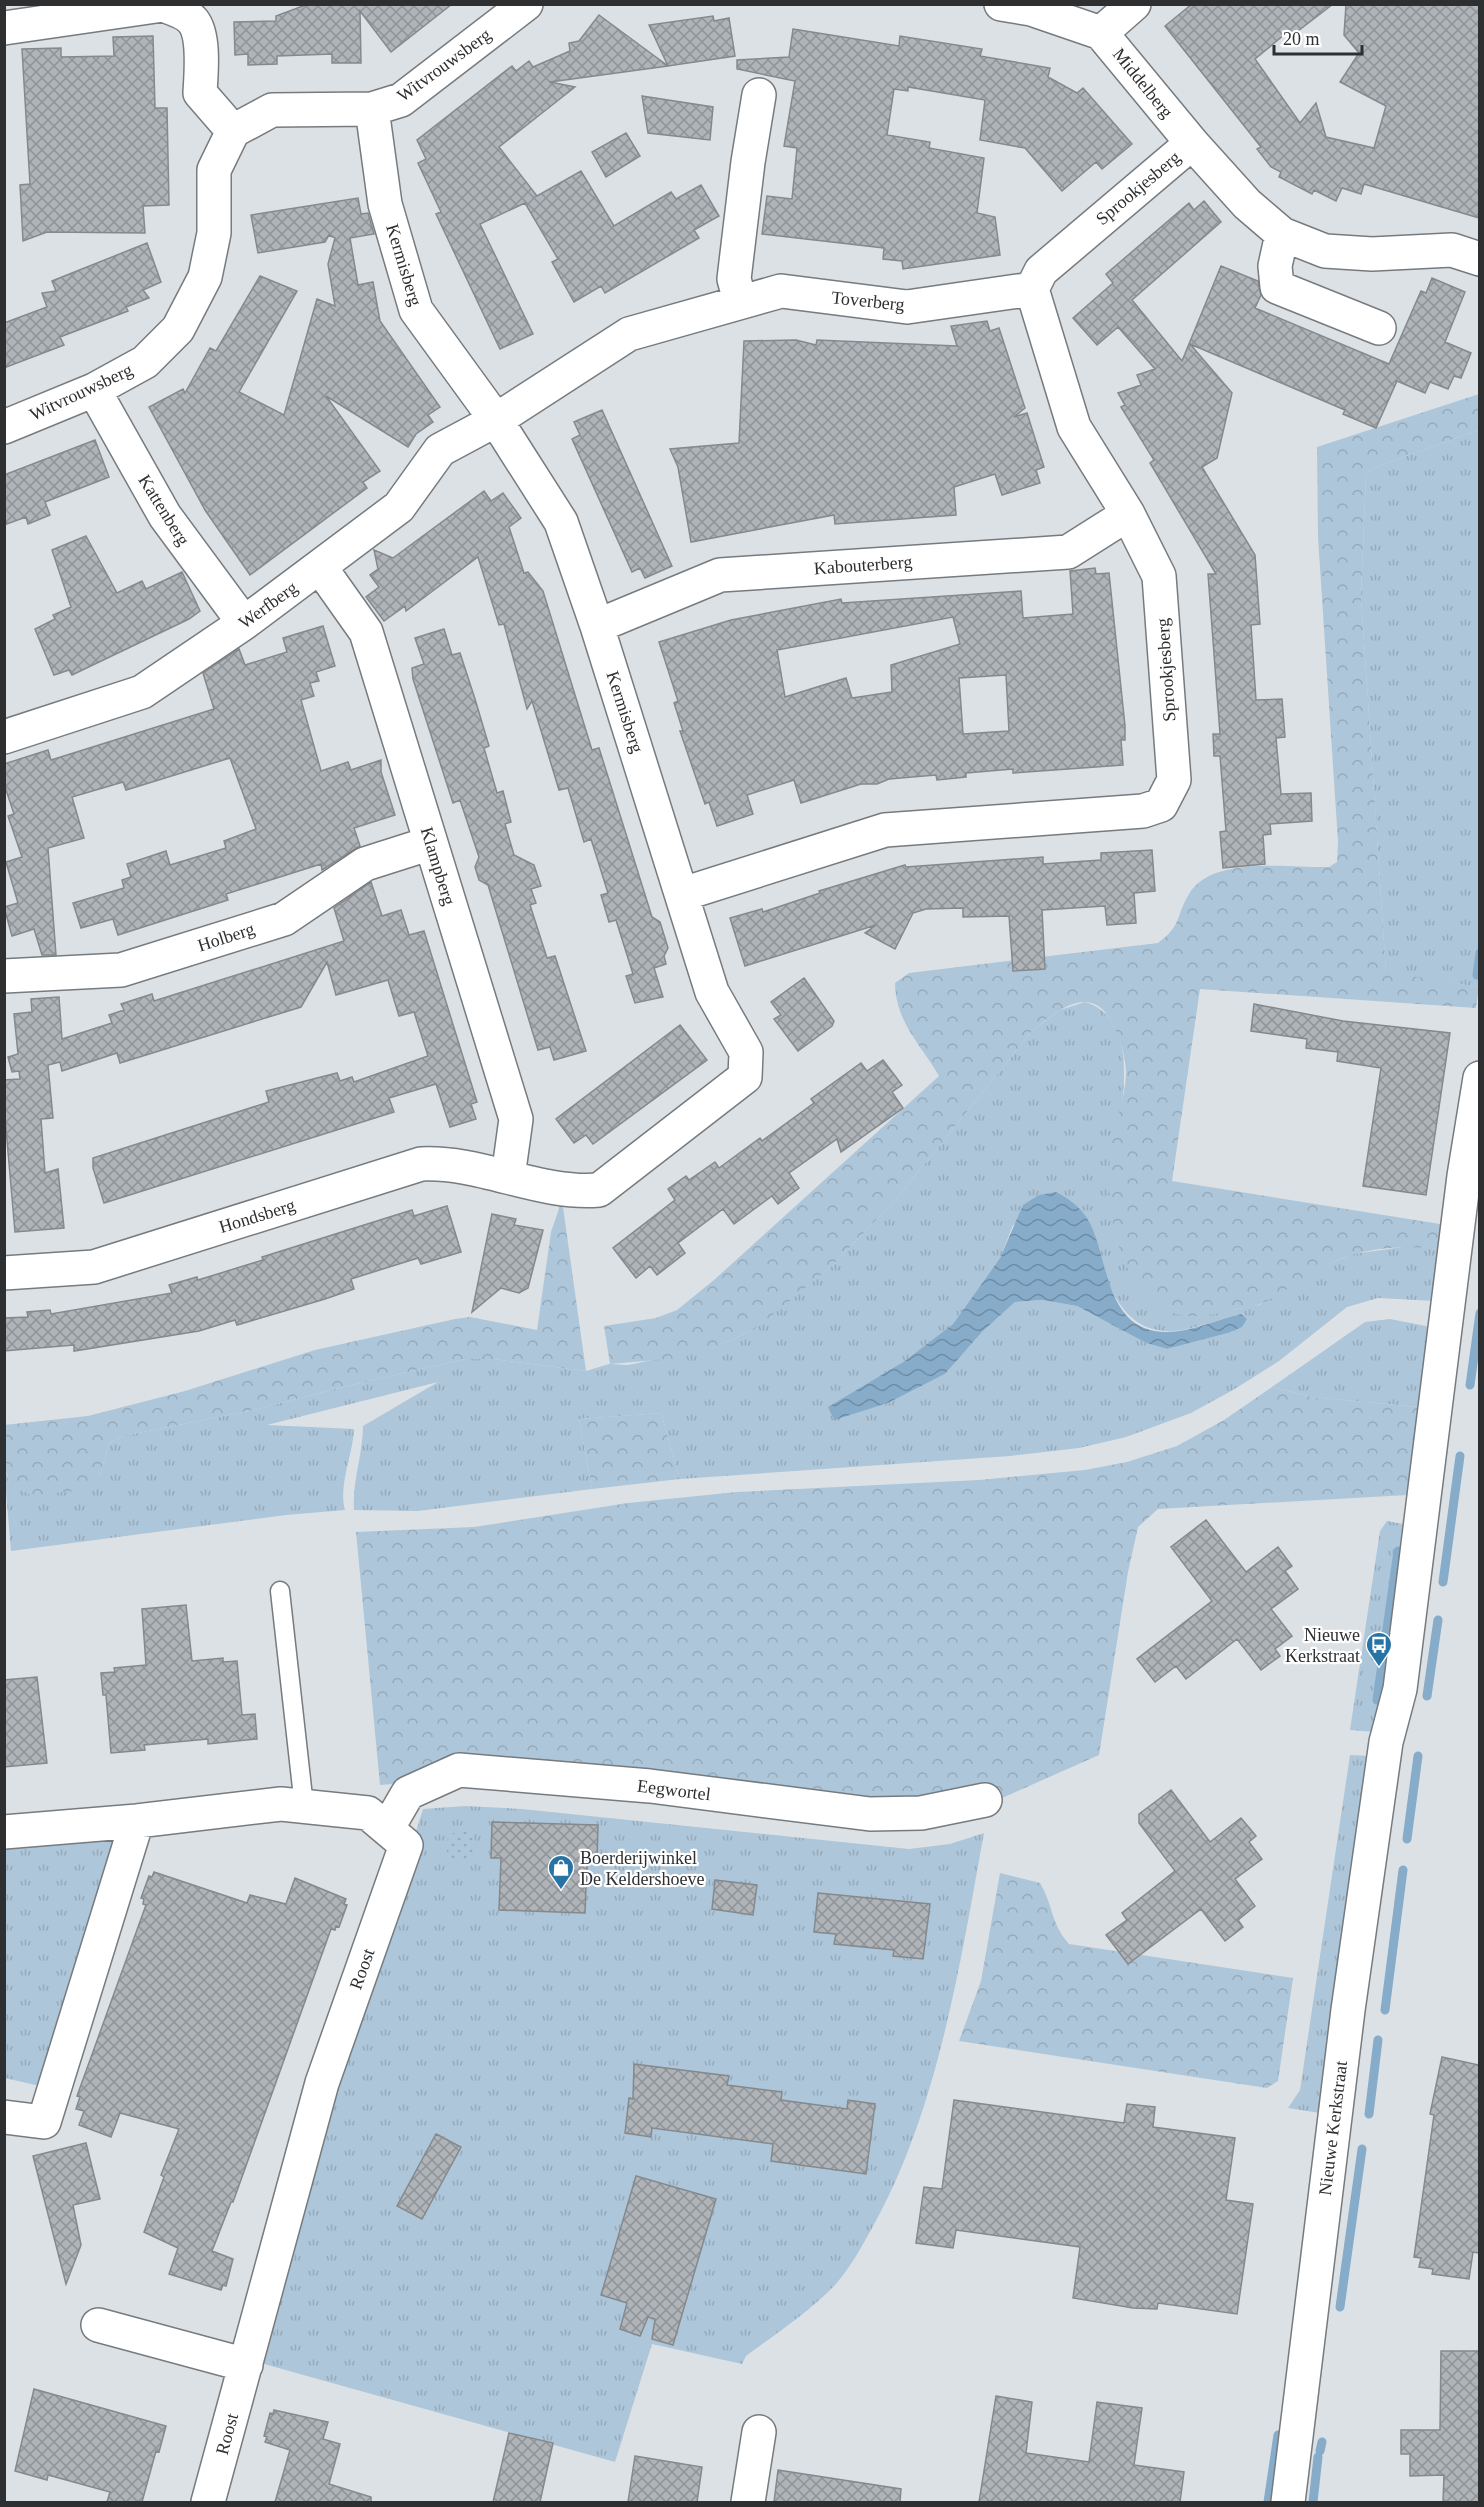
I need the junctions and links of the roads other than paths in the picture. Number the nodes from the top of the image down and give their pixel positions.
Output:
1 (526, 4) edge
2 (1001, 4) edge
3 (1134, 4) edge
4 (191, 10) edge
5 (4, 28) edge
6 (1101, 33) junction
7 (759, 95) dead end
8 (372, 109) junction
9 (233, 131) junction
10 (1192, 143) junction
11 (1282, 234) junction
12 (1479, 259) edge
13 (1032, 289) junction
14 (740, 301) junction
15 (1379, 328) dead end
16 (94, 390) junction
17 (496, 420) junction
18 (4, 427) edge
19 (1128, 514) junction
20 (320, 567) junction
21 (244, 623) junction
22 (597, 626) junction
23 (4, 737) edge
24 (431, 843) junction
25 (683, 894) junction
26 (4, 976) edge
27 (1479, 1078) edge
28 (508, 1177) junction
29 (4, 1273) edge
30 (280, 1591) dead end
31 (985, 1800) dead end
32 (304, 1806) junction
33 (137, 1821) junction
34 (387, 1828) junction
35 (4, 1832) edge
36 (4, 2117) edge
37 (98, 2325) dead end
38 (246, 2365) junction
39 (759, 2432) dead end
40 (208, 2502) edge
41 (748, 2502) edge
42 (1288, 2502) edge

1 - 8 street, Witvrouwsberg
2 - 6 street, Middelberg
3 - 6 street
4 - 5 street
4 - 9 street
6 - 10 street, Middelberg
7 - 14 street
8 - 9 street, Witvrouwsberg
8 - 17 street, Kermisberg
9 - 16 street, Witvrouwsberg
10 - 11 street, Middelberg
10 - 13 street, Sprookjesberg
11 - 12 street, Middelberg
11 - 15 street
13 - 14 street, Toverberg
13 - 19 street, Sprookjesberg
14 - 17 street, Toverberg
16 - 18 street, Witvrouwsberg
16 - 21 street, Kattenberg
17 - 20 street, Werfberg
17 - 22 street, Kermisberg
19 - 22 street, Kabouterberg
19 - 25 street, Sprookjesberg
20 - 21 street, Werfberg
20 - 24 street, Klampberg
21 - 23 street, Werfberg
22 - 25 street, Kermisberg
24 - 26 street, Holberg
24 - 28 street, Klampberg
25 - 28 street, Kermisberg
27 - 42 street, Nieuwe Kerkstraat
28 - 29 street, Hondsberg
30 - 32 lane
31 - 34 street, Eegwortel
32 - 33 street, Roost
32 - 34 street, Roost
33 - 35 street, Roost
33 - 36 street
34 - 38 street, Roost
37 - 38 street
38 - 40 street, Roost
39 - 41 street

